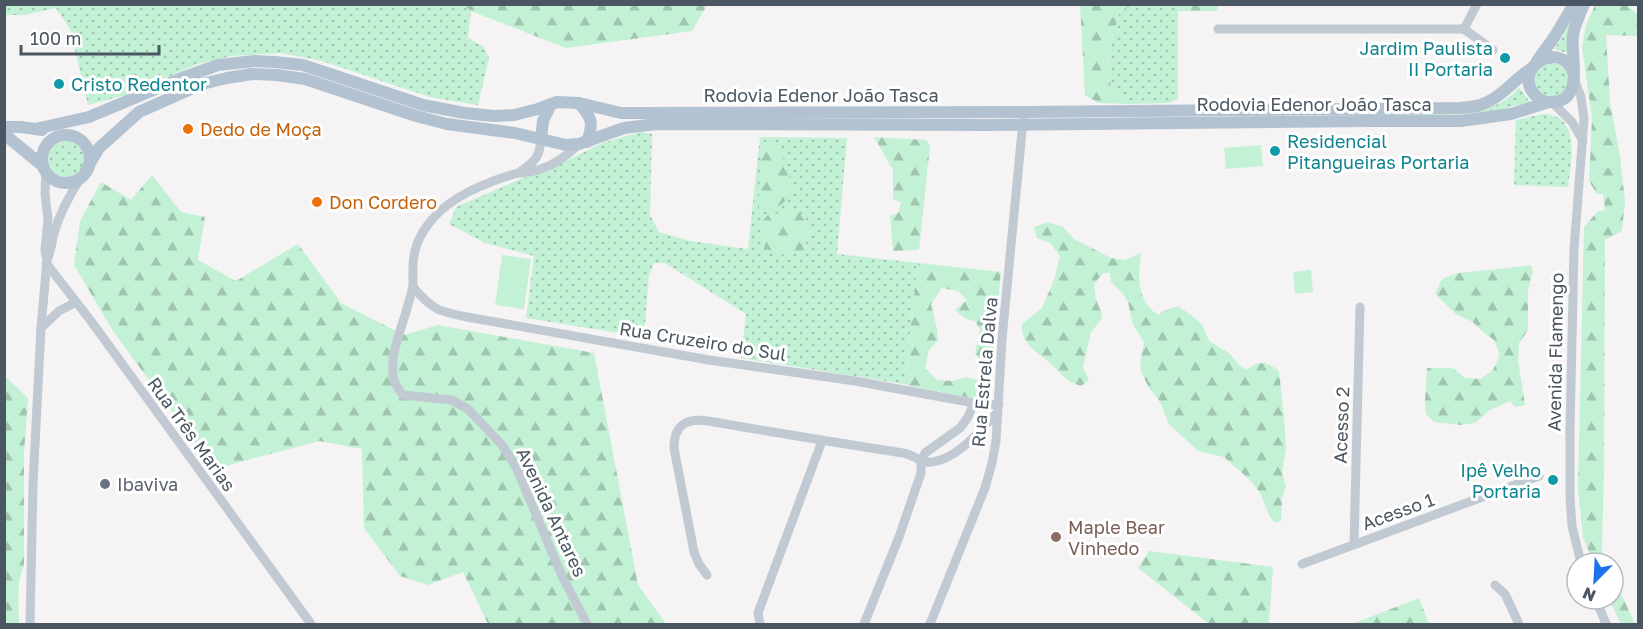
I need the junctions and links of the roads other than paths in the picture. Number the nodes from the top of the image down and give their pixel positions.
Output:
1 (1477, 4) edge
2 (1574, 4) edge
3 (1584, 4) edge
4 (1218, 29) dead end
5 (1464, 29) junction
6 (1493, 50) dead end
7 (1534, 65) junction
8 (1574, 78) junction
9 (1551, 102) junction
10 (579, 103) junction
11 (551, 104) junction
12 (116, 106) junction
13 (1023, 118) junction
14 (128, 122) junction
15 (4, 127) edge
16 (62, 132) junction
17 (4, 134) edge
18 (541, 138) junction
19 (1583, 141) junction
20 (583, 143) junction
21 (44, 169) junction
22 (84, 173) junction
23 (517, 173) junction
24 (47, 262) junction
25 (413, 287) junction
26 (76, 302) junction
27 (1360, 307) dead end
28 (41, 328) junction
29 (974, 403) junction
30 (998, 409) junction
31 (822, 441) junction
32 (921, 461) junction
33 (1539, 476) dead end
34 (1354, 544) junction
35 (1577, 551) edge
36 (1302, 564) dead end
37 (707, 575) dead end
38 (1495, 585) dead end
39 (303, 613) junction
40 (30, 624) edge
41 (301, 624) edge
42 (311, 624) edge
43 (586, 624) edge
44 (760, 624) edge
45 (864, 624) edge
46 (930, 624) edge
47 (1519, 624) edge

1 - 5 street
2 - 7 main road, Rodovia Edenor João Tasca
3 - 8 main road
4 - 5 street
5 - 6 street
7 - 8 main road
7 - 9 main road
7 - 13 main road, Rodovia Edenor João Tasca
8 - 9 main road
8 - 19 street, Avenida Flamengo
9 - 13 main road, Rodovia Edenor João Tasca
9 - 19 street
10 - 11 main road, Rodovia Edenor João Tasca
10 - 13 main road, Rodovia Edenor João Tasca
10 - 20 main road
11 - 12 main road, Rodovia Edenor João Tasca
11 - 18 main road
12 - 14 main road
12 - 16 main road, Rodovia Edenor João Tasca
13 - 20 main road, Rodovia Edenor João Tasca
13 - 30 street, Rua Estrela Dalva
14 - 18 main road, Rodovia Edenor João Tasca
14 - 22 main road, Rodovia Edenor João Tasca
15 - 16 main road, Rodovia Edenor João Tasca
16 - 21 main road
16 - 22 main road
17 - 21 main road
18 - 20 main road, Rodovia Edenor João Tasca
18 - 23 street
19 - 35 street, Avenida Flamengo
20 - 23 street
21 - 22 main road
21 - 24 street
22 - 24 street
23 - 25 street
24 - 26 street, Rua Três Marias
24 - 28 street
25 - 29 street, Rua Cruzeiro do Sul
25 - 43 street, Avenida Antares
26 - 28 street
26 - 39 street, Rua Três Marias
27 - 34 street, Acesso 2
28 - 40 street
29 - 30 street, Rua Cruzeiro do Sul
29 - 32 street
30 - 32 street
30 - 46 street, Rua Estrela Dalva
31 - 32 street
31 - 37 street
31 - 44 street
32 - 45 street
33 - 34 street, Acesso 1
34 - 36 street, Acesso 1
38 - 47 street
39 - 41 street
39 - 42 street, Rua Três Marias

